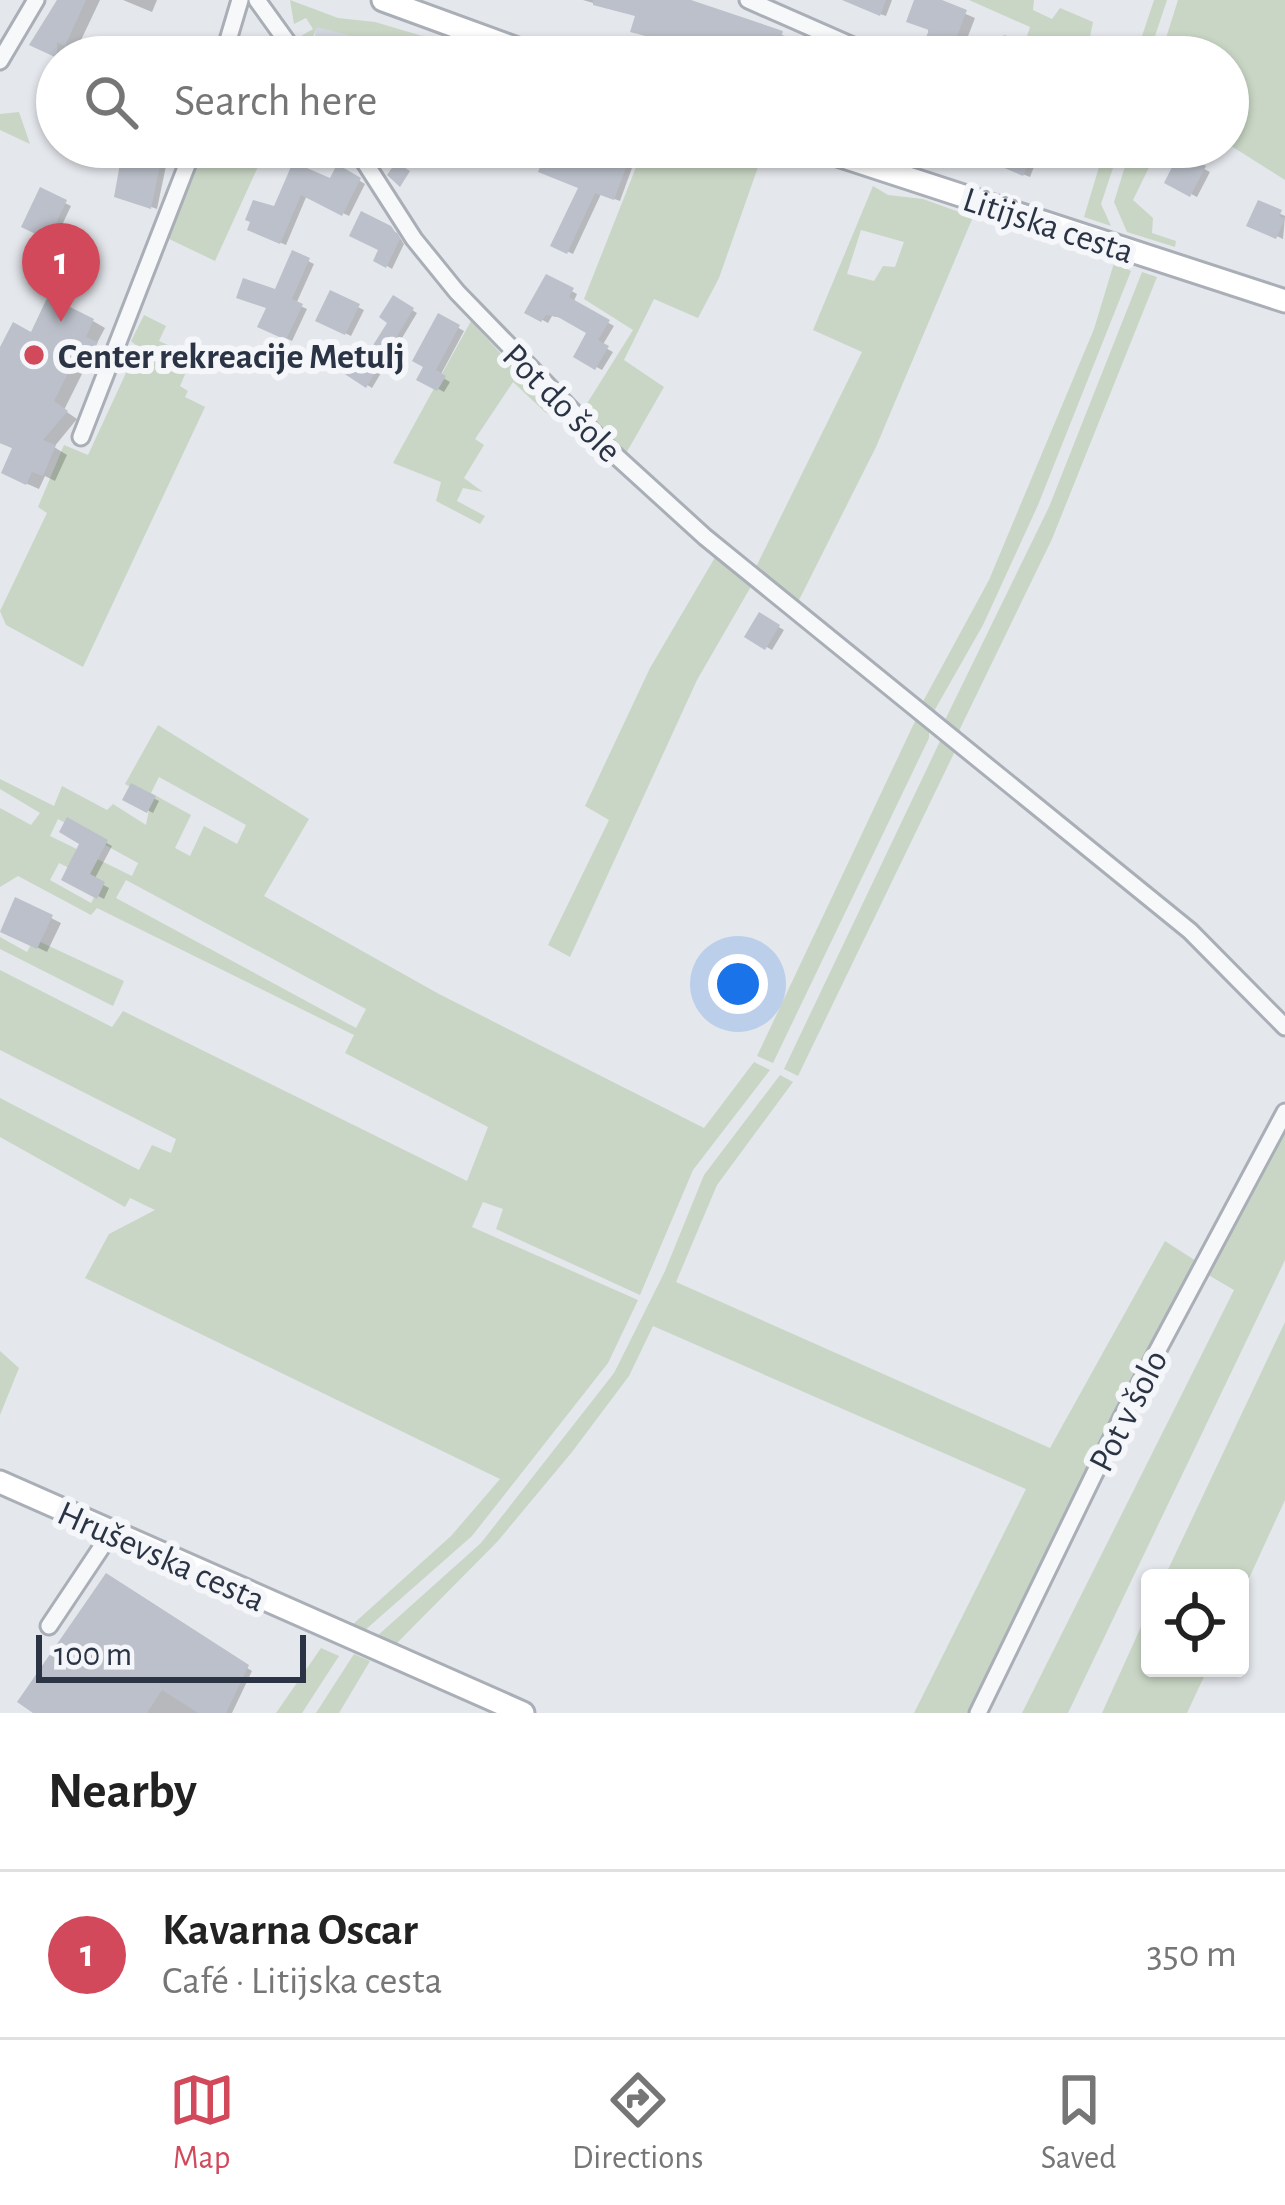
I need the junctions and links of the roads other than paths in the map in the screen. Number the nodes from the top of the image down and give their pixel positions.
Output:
1 (36, 0) edge
2 (240, 0) edge
3 (257, 0) edge
4 (383, 0) edge
5 (748, 0) edge
6 (229, 36) edge
7 (283, 36) edge
8 (481, 36) edge
9 (830, 36) edge
10 (0, 61) edge
11 (186, 168) edge
12 (368, 168) edge
13 (877, 168) edge
14 (1285, 302) edge
15 (81, 437) dead end
16 (1285, 1027) edge
17 (1285, 1112) edge
18 (0, 1482) edge
19 (111, 1533) junction
20 (49, 1626) dead end
21 (523, 1713) edge
22 (978, 1713) edge

1 - 10 street
2 - 6 street
3 - 7 street
4 - 8 main road
5 - 9 street
11 - 15 street
12 - 16 street, Pot do šole
13 - 14 main road, Litijska cesta
17 - 22 street, Pot v šolo
18 - 19 main road, Hruševska cesta
19 - 20 street
19 - 21 main road, Hruševska cesta

